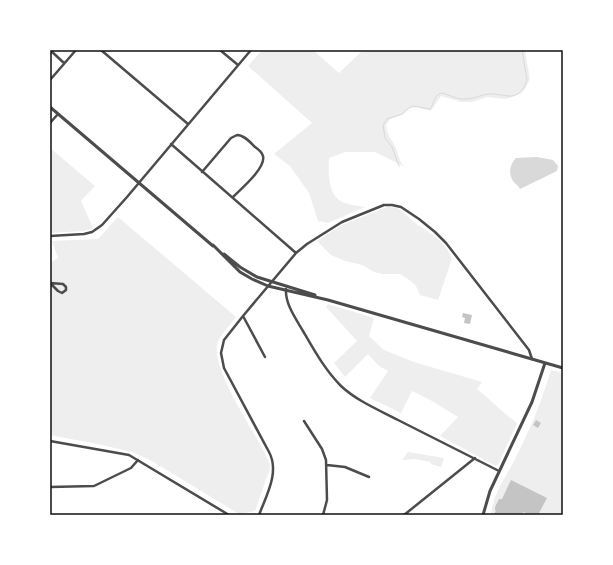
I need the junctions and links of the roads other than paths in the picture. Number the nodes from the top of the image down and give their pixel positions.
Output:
1 (50, 50) edge
2 (76, 50) edge
3 (101, 50) edge
4 (220, 50) edge
5 (251, 50) edge
6 (64, 63) junction
7 (238, 65) junction
8 (50, 80) edge
9 (50, 107) edge
10 (58, 114) junction
11 (50, 123) edge
12 (188, 124) junction
13 (171, 144) junction
14 (202, 172) junction
15 (139, 183) junction
16 (233, 197) junction
17 (50, 236) edge
18 (213, 245) junction
19 (296, 253) junction
20 (271, 282) junction
21 (50, 283) edge
22 (268, 286) junction
23 (286, 289) junction
24 (243, 316) junction
25 (265, 357) dead end
26 (532, 359) junction
27 (545, 362) junction
28 (563, 368) edge
29 (304, 421) dead end
30 (50, 441) edge
31 (475, 458) junction
32 (138, 460) junction
33 (327, 465) junction
34 (499, 471) junction
35 (369, 477) dead end
36 (50, 487) edge
37 (229, 515) edge
38 (259, 515) edge
39 (323, 515) edge
40 (404, 515) edge
41 (483, 515) edge

1 - 6 street
2 - 6 street
3 - 12 street
4 - 7 street
5 - 7 street
6 - 8 street
7 - 12 street
9 - 10 street
10 - 11 street
10 - 15 street
12 - 13 street
13 - 14 street
13 - 15 street
14 - 16 street
14 - 16 street
15 - 17 street
15 - 18 street
16 - 19 street
18 - 20 street
18 - 22 street
19 - 20 street
19 - 26 street
20 - 22 street
20 - 23 street
21 - 21 street
22 - 23 street
22 - 24 street
23 - 26 street
23 - 31 street
24 - 25 street
24 - 38 street
26 - 27 street
27 - 28 street
27 - 34 street
29 - 33 street
30 - 32 street
31 - 34 street
31 - 40 street
32 - 36 street
32 - 37 street
33 - 35 street
33 - 39 street
34 - 41 street

